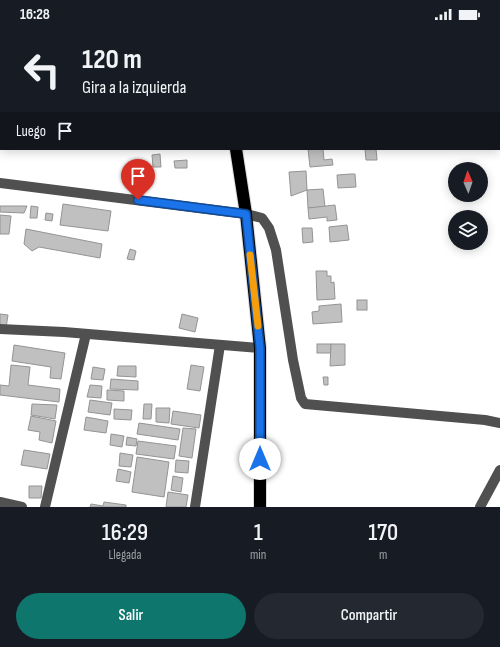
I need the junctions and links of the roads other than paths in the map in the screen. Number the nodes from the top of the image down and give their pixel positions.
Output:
1 (236, 150) edge
2 (0, 183) edge
3 (246, 214) junction
4 (0, 329) edge
5 (86, 334) junction
6 (220, 345) junction
7 (260, 348) junction
8 (500, 423) edge
9 (500, 470) edge
10 (0, 502) edge
11 (22, 507) edge
12 (45, 507) edge
13 (195, 507) edge
14 (260, 507) edge
15 (480, 507) edge

1 - 3 highway
2 - 3 street
3 - 7 highway
3 - 8 street
4 - 5 street
5 - 6 street
5 - 12 street
6 - 7 street
6 - 13 street
7 - 14 highway
9 - 15 street
10 - 11 street

